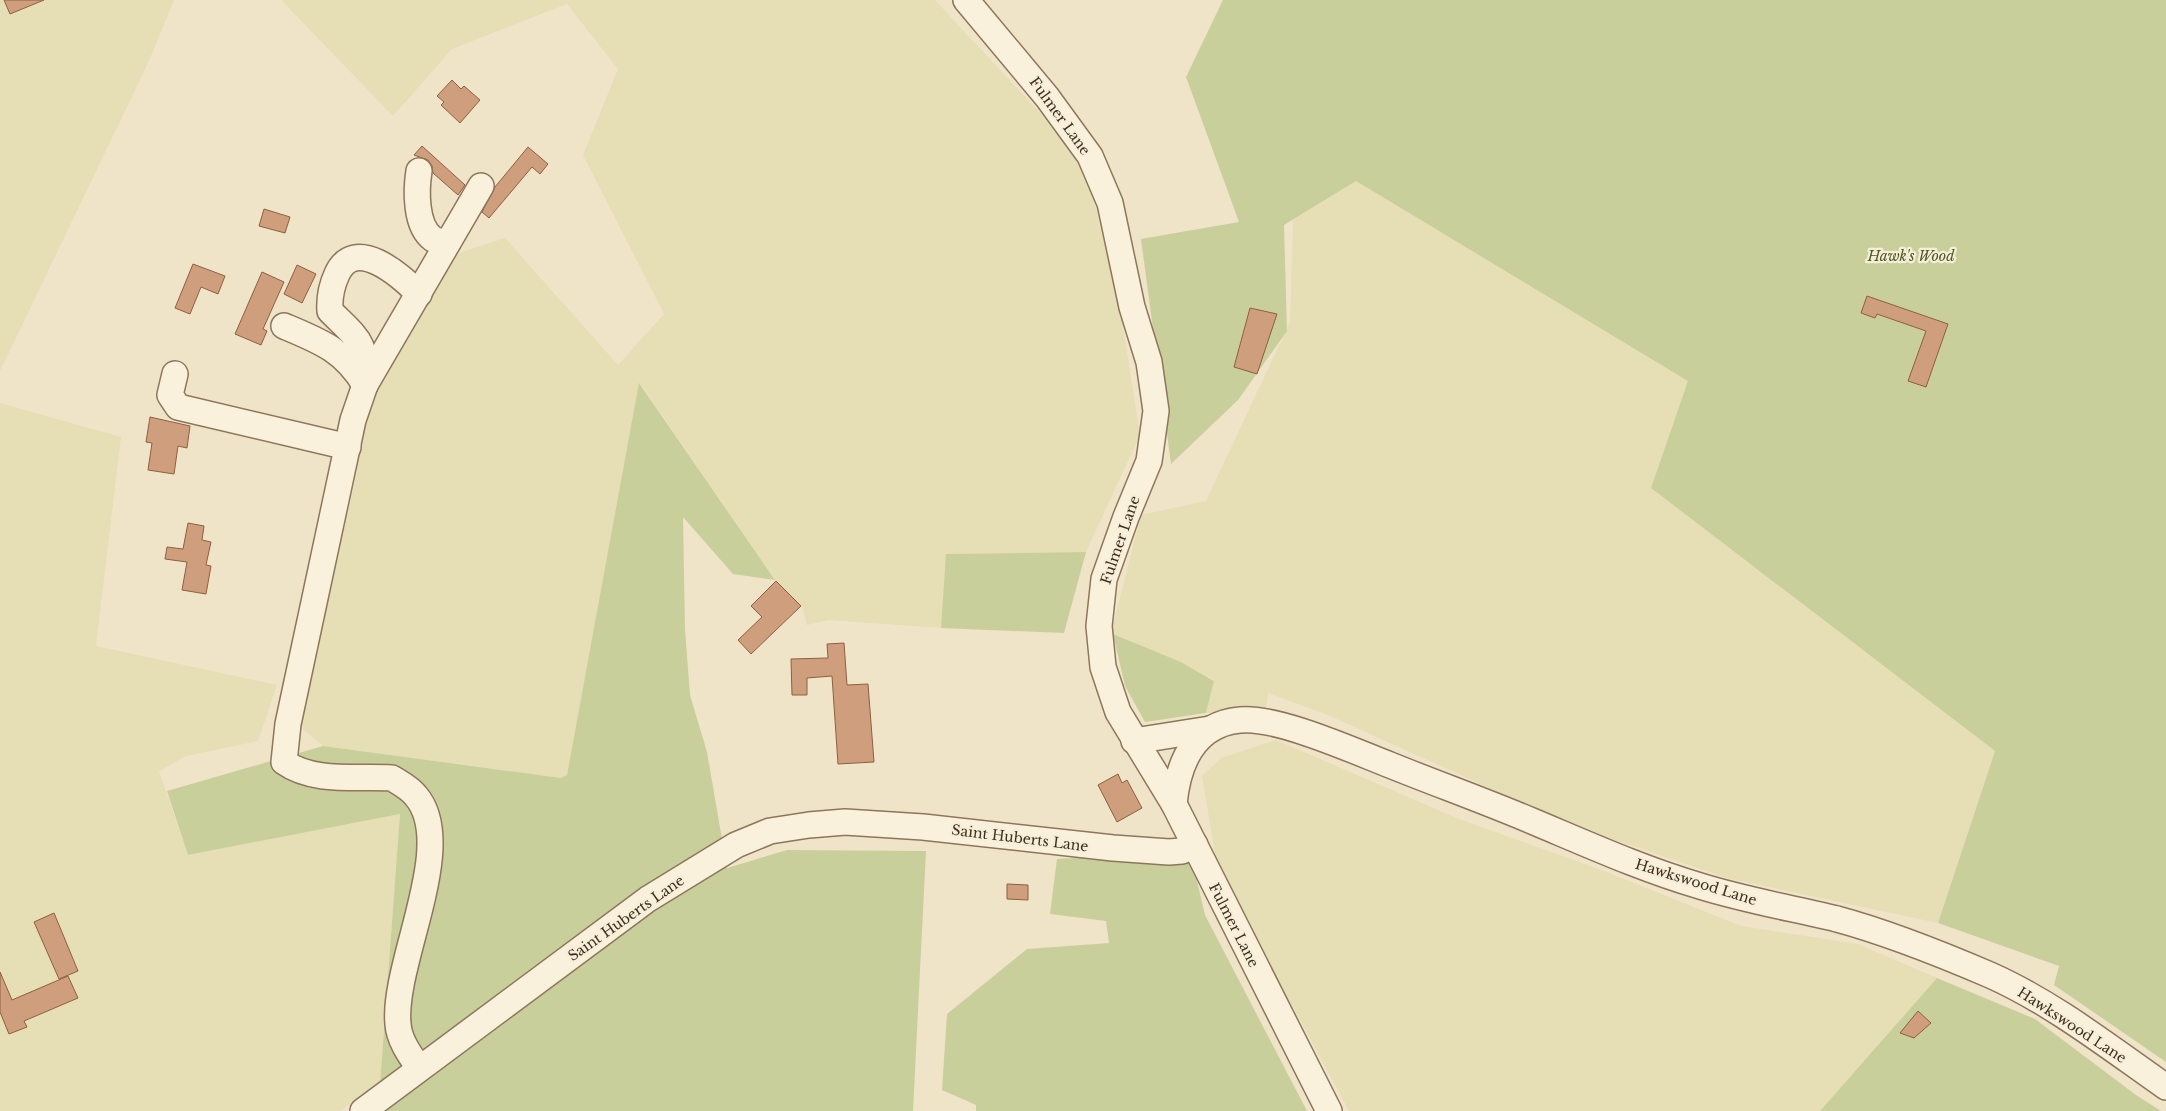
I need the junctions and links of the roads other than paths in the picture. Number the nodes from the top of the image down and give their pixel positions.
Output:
1 (966, 0) edge
2 (419, 171) dead end
3 (481, 186) dead end
4 (448, 242) junction
5 (423, 287) junction
6 (284, 326) dead end
7 (175, 374) dead end
8 (365, 385) junction
9 (348, 447) junction
10 (1210, 728) junction
11 (1134, 741) junction
12 (1174, 804) junction
13 (1195, 845) junction
14 (419, 1068) junction
15 (2166, 1087) edge
16 (363, 1111) edge
17 (1329, 1111) edge

1 - 11 street, Fulmer Lane
2 - 4 street
3 - 4 street
4 - 5 street
5 - 8 street
5 - 8 street
6 - 8 street
7 - 9 street
8 - 9 street
9 - 14 street
10 - 11 street, Hawkswood Lane
10 - 12 street, Hawkswood Lane
10 - 15 street, Hawkswood Lane
11 - 12 street, Fulmer Lane
12 - 13 street, Fulmer Lane
13 - 14 street, Saint Huberts Lane
13 - 17 street, Fulmer Lane
14 - 16 street, Saint Huberts Lane

